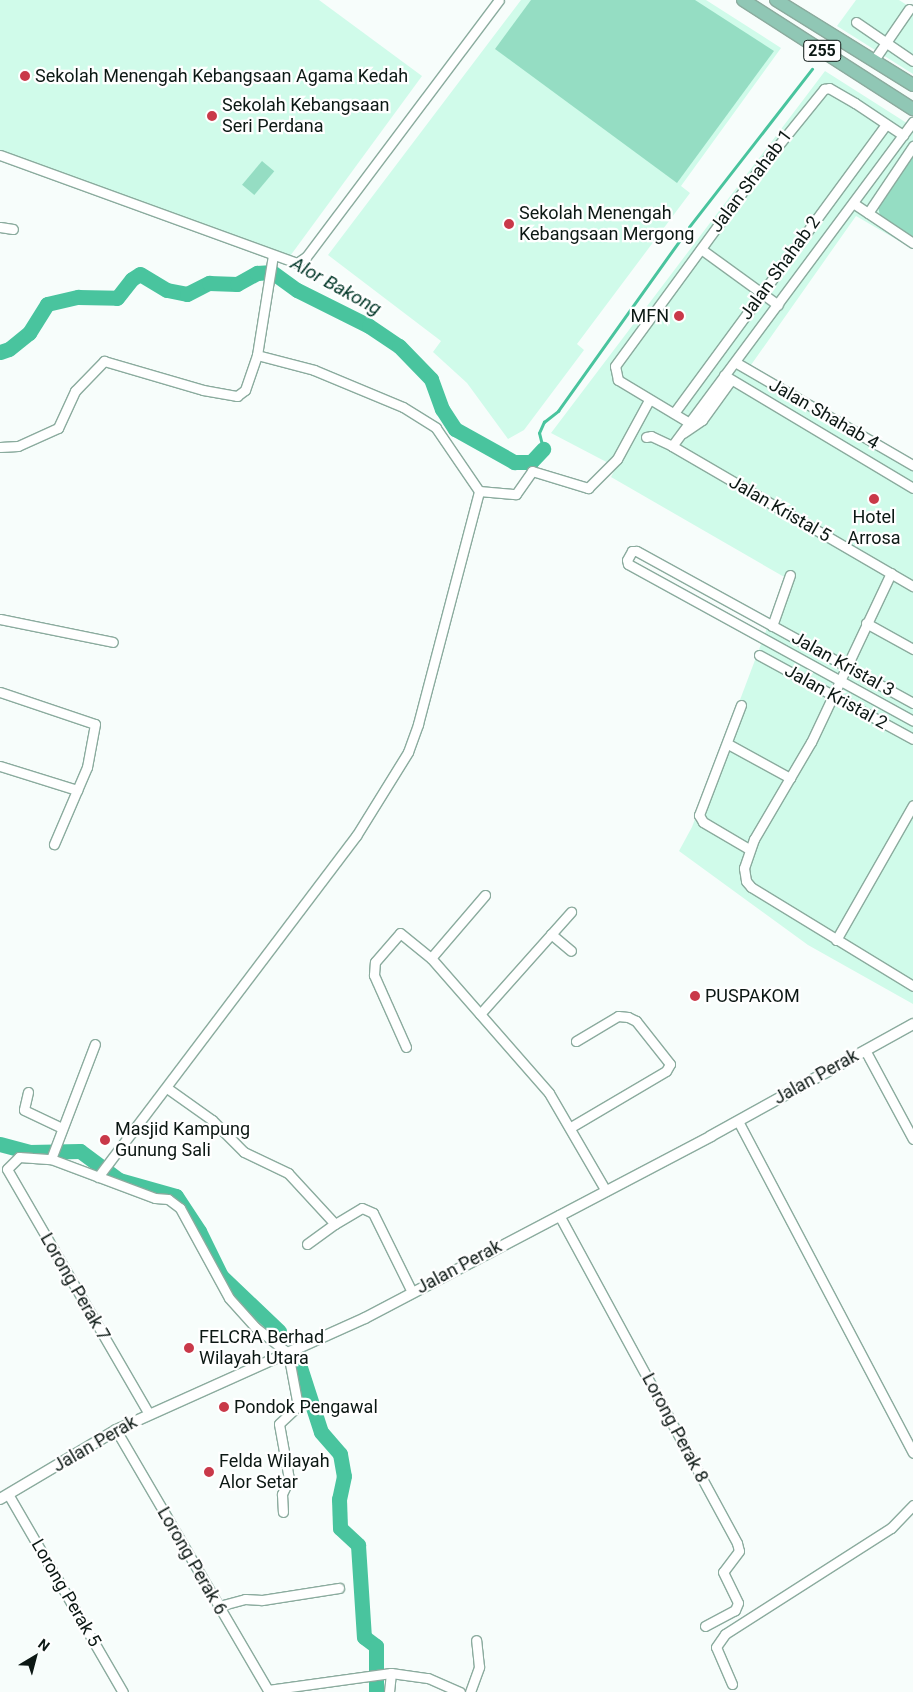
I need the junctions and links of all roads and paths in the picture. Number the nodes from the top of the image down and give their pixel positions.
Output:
1 (499, 0) edge
2 (743, 0) edge
3 (776, 0) edge
4 (909, 9) dead end
5 (856, 22) dead end
6 (886, 42) junction
7 (874, 60) junction
8 (913, 62) edge
9 (913, 85) edge
10 (913, 109) edge
11 (913, 122) edge
12 (886, 124) junction
13 (903, 135) junction
14 (913, 146) edge
15 (0, 155) edge
16 (853, 203) junction
17 (868, 213) junction
18 (0, 227) edge
19 (13, 229) dead end
20 (913, 243) edge
21 (701, 249) junction
22 (272, 260) junction
23 (762, 293) junction
24 (778, 305) junction
25 (257, 354) junction
26 (735, 362) junction
27 (727, 377) junction
28 (649, 400) junction
29 (674, 414) junction
30 (688, 422) junction
31 (683, 433) junction
32 (646, 437) dead end
33 (672, 446) junction
34 (0, 448) edge
35 (913, 465) edge
36 (913, 488) edge
37 (479, 491) junction
38 (891, 574) junction
39 (790, 575) dead end
40 (913, 586) edge
41 (0, 619) edge
42 (866, 623) junction
43 (772, 626) junction
44 (112, 642) dead end
45 (913, 649) edge
46 (759, 655) dead end
47 (846, 664) junction
48 (839, 681) junction
49 (0, 692) edge
50 (832, 695) junction
51 (913, 702) edge
52 (741, 705) dead end
53 (913, 721) edge
54 (913, 739) edge
55 (728, 744) junction
56 (2, 767) edge
57 (0, 778) edge
58 (790, 778) junction
59 (77, 790) junction
60 (913, 804) edge
61 (54, 844) dead end
62 (749, 849) junction
63 (485, 895) dead end
64 (571, 912) dead end
65 (551, 934) junction
66 (836, 940) junction
67 (571, 951) dead end
68 (431, 958) junction
69 (913, 985) edge
70 (480, 1014) junction
71 (913, 1024) edge
72 (576, 1040) dead end
73 (95, 1044) dead end
74 (406, 1047) dead end
75 (865, 1050) junction
76 (167, 1088) junction
77 (28, 1092) dead end
78 (738, 1121) junction
79 (571, 1127) junction
80 (62, 1128) junction
81 (913, 1139) edge
82 (52, 1158) junction
83 (4, 1169) edge
84 (102, 1172) junction
85 (606, 1191) junction
86 (558, 1215) junction
87 (335, 1224) junction
88 (307, 1244) dead end
89 (412, 1292) junction
90 (288, 1353) junction
91 (149, 1414) junction
92 (116, 1430) junction
93 (913, 1453) edge
94 (4, 1497) edge
95 (913, 1506) edge
96 (283, 1512) dead end
97 (339, 1588) dead end
98 (219, 1606) junction
99 (704, 1626) dead end
100 (476, 1640) dead end
101 (391, 1673) junction
102 (732, 1684) dead end
103 (268, 1691) edge
104 (123, 1692) edge
105 (388, 1692) edge
106 (460, 1692) edge
107 (470, 1692) edge

1 - 22 street
2 - 10 main road, 255
3 - 7 main road, 255
4 - 6 street
5 - 6 street
6 - 7 street
6 - 8 street
7 - 9 main road, 255
11 - 13 street
12 - 13 street
12 - 21 street, Jalan Shahab 1
12 - 23 street, Jalan Shahab 2
13 - 16 street
14 - 17 street
15 - 22 street
16 - 17 street
16 - 24 street
17 - 20 street
18 - 19 street
21 - 23 street
21 - 28 street, Jalan Shahab 1
22 - 25 street
23 - 24 street
23 - 29 street, Jalan Shahab 2
24 - 26 street
25 - 34 street
25 - 37 street
26 - 27 street
26 - 35 street, Jalan Shahab 4
27 - 30 street
27 - 31 street
27 - 36 street
28 - 29 street, Jalan Shahab 1
28 - 37 street
29 - 30 street, Jalan Shahab 1
30 - 31 street
31 - 33 street
32 - 33 street, Jalan Kristal 5
33 - 38 street, Jalan Kristal 5
37 - 76 street
38 - 40 street, Jalan Kristal 5
38 - 42 street
39 - 43 street
41 - 44 street
42 - 45 street
42 - 47 street
43 - 47 street, Jalan Kristal 3
43 - 48 street, Jalan Kristal 3
46 - 50 street, Jalan Kristal 2
47 - 48 street
47 - 51 street, Jalan Kristal 3
48 - 50 street
48 - 53 street
49 - 59 street
50 - 54 street, Jalan Kristal 2
50 - 58 street
52 - 55 street
55 - 58 street
55 - 62 street
56 - 57 street
56 - 59 street
58 - 62 street
59 - 61 street
60 - 66 street
62 - 66 street
63 - 68 street
64 - 65 street
65 - 67 street
65 - 70 street
66 - 69 street
68 - 70 street
68 - 74 street
70 - 79 street
71 - 75 street, Jalan Perak
72 - 79 street
73 - 80 street
75 - 78 street, Jalan Perak
75 - 81 street
76 - 84 street
76 - 87 street
77 - 80 street
78 - 85 street, Jalan Perak
78 - 93 street
79 - 85 street
80 - 82 street
82 - 83 street, Lorong Perak 7
82 - 84 street
83 - 91 street, Lorong Perak 7
84 - 90 street
85 - 86 street, Jalan Perak
86 - 89 street, Jalan Perak
86 - 99 street, Lorong Perak 8
87 - 88 street
87 - 89 street
89 - 90 street, Jalan Perak
90 - 91 street, Jalan Perak
90 - 96 street
91 - 92 street, Jalan Perak
92 - 94 street, Jalan Perak
92 - 98 street, Lorong Perak 6
94 - 104 street, Lorong Perak 5
95 - 102 street
97 - 98 street
98 - 103 street, Lorong Perak 6
100 - 107 street
101 - 103 street
101 - 105 street
101 - 106 street

